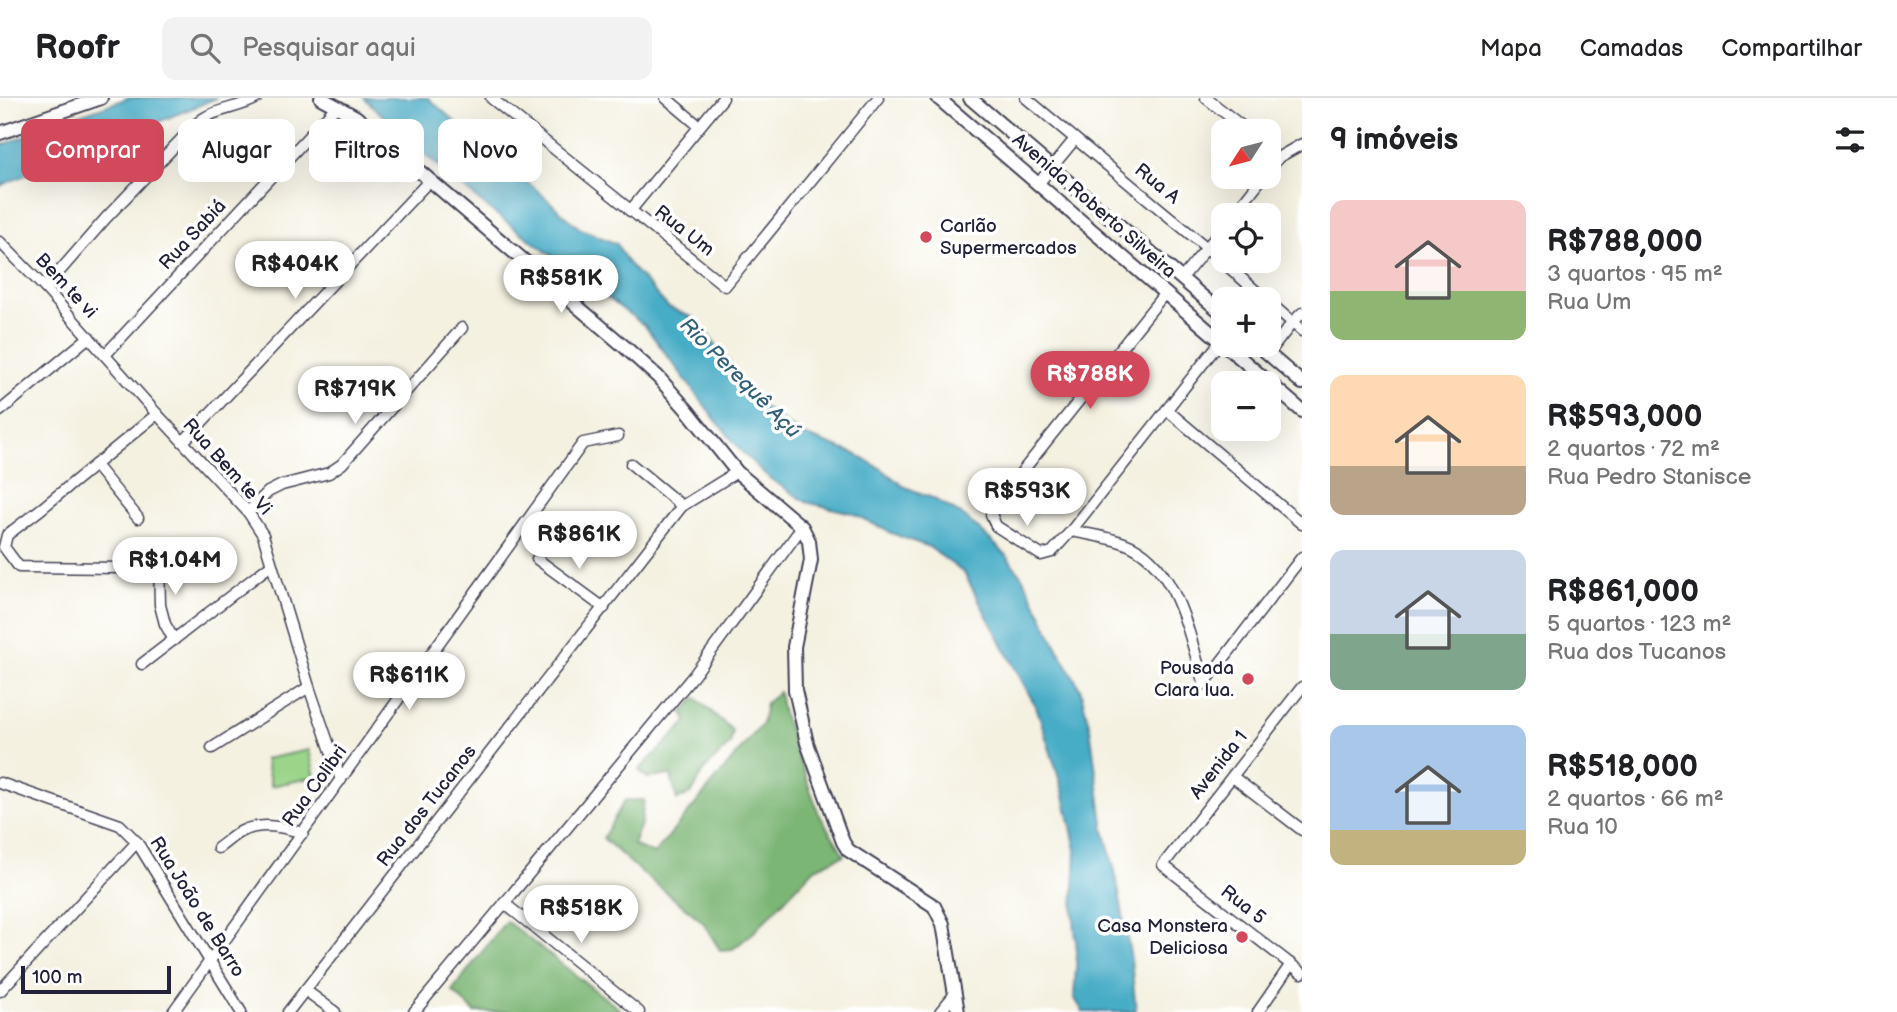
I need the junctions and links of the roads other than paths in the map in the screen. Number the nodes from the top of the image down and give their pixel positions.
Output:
1 (101, 98) edge
2 (257, 98) edge
3 (321, 98) edge
4 (491, 98) edge
5 (666, 98) edge
6 (723, 98) edge
7 (878, 98) edge
8 (938, 98) edge
9 (970, 98) edge
10 (1026, 98) edge
11 (1206, 98) edge
12 (336, 107) junction
13 (1233, 119) edge
14 (699, 125) junction
15 (0, 133) edge
16 (1075, 139) junction
17 (1302, 144) edge
18 (1281, 156) edge
19 (1051, 167) junction
20 (429, 181) junction
21 (1038, 184) junction
22 (1254, 189) edge
23 (1242, 203) edge
24 (630, 211) junction
25 (0, 242) edge
26 (1211, 243) edge
27 (1207, 248) junction
28 (1160, 260) junction
29 (1182, 278) junction
30 (1149, 279) junction
31 (1251, 287) edge
32 (45, 288) junction
33 (1165, 293) junction
34 (1211, 303) edge
35 (1281, 313) edge
36 (1302, 313) edge
37 (1292, 323) junction
38 (462, 328) dead end
39 (1302, 331) edge
40 (1211, 334) edge
41 (89, 337) junction
42 (1281, 337) edge
43 (1211, 354) edge
44 (105, 355) junction
45 (1238, 357) edge
46 (1272, 357) edge
47 (1302, 383) edge
48 (1167, 410) junction
49 (0, 411) edge
50 (1302, 411) edge
51 (157, 414) junction
52 (618, 436) dead end
53 (183, 442) junction
54 (631, 464) dead end
55 (95, 465) junction
56 (737, 472) junction
57 (681, 506) junction
58 (248, 512) junction
59 (138, 518) dead end
60 (1302, 524) edge
61 (802, 527) junction
62 (1071, 531) junction
63 (4, 547) junction
64 (1302, 557) edge
65 (537, 559) dead end
66 (0, 560) edge
67 (159, 560) dead end
68 (271, 565) junction
69 (124, 568) dead end
70 (604, 608) junction
71 (174, 640) junction
72 (142, 664) dead end
73 (309, 687) junction
74 (1302, 688) edge
75 (212, 748) dead end
76 (1233, 777) junction
77 (341, 780) junction
78 (0, 783) edge
79 (1302, 830) edge
80 (303, 833) junction
81 (137, 842) junction
82 (218, 848) dead end
83 (1163, 865) joint
84 (504, 903) junction
85 (210, 962) junction
86 (1291, 964) junction
87 (1302, 973) edge
88 (305, 990) junction
89 (0, 991) edge
90 (955, 994) junction
91 (173, 1012) edge
92 (241, 1012) edge
93 (288, 1012) edge
94 (335, 1012) edge
95 (414, 1012) edge
96 (639, 1012) edge
97 (940, 1012) edge
98 (958, 1012) edge
99 (1258, 1012) edge

1 - 15 street
2 - 32 street
3 - 12 street
4 - 24 street, Rua Um
5 - 14 street
6 - 14 street
7 - 24 street, Rua Um
8 - 21 street, Avenida Roberto Silveira
9 - 19 street, Avenida Roberto Silveira
10 - 16 street, Rua A
11 - 13 street
12 - 20 street
12 - 44 street, Rua Sabiá
14 - 24 street
16 - 19 street
16 - 27 street, Rua A
17 - 18 street
19 - 21 street
19 - 28 street, Avenida Roberto Silveira
20 - 53 street
20 - 56 street
21 - 30 street, Avenida Roberto Silveira
22 - 23 street
25 - 32 street, Bem te vi
26 - 27 street
27 - 29 street
27 - 31 street, Rua A
28 - 29 street, Avenida Roberto Silveira
28 - 30 street
29 - 33 street
29 - 34 street, Avenida Roberto Silveira
30 - 33 street, Avenida Roberto Silveira
32 - 41 street, Bem te vi
33 - 40 street, Avenida Roberto Silveira
33 - 62 street
35 - 37 street, Rua A
36 - 37 street
37 - 39 street, Rua A
37 - 42 street
38 - 58 street
41 - 44 street, Bem te vi
41 - 49 street
43 - 48 street
44 - 51 street, Rua Bem te Vi
45 - 50 street, Avenida Roberto Silveira
46 - 47 street
48 - 60 street
48 - 62 street
51 - 53 street, Rua Bem te Vi
51 - 55 street
52 - 77 street, Rua Colibri
53 - 58 street, Rua Bem te Vi
54 - 57 street
55 - 59 street
55 - 63 street
56 - 57 street, Rua dos Tucanos
56 - 61 street
57 - 70 street, Rua dos Tucanos
58 - 68 street, Rua Bem te Vi
61 - 84 street
61 - 90 street
62 - 64 street
63 - 66 street
63 - 69 street
65 - 70 street
67 - 71 street
68 - 71 street
68 - 73 street, Rua Bem te Vi
70 - 88 street, Rua dos Tucanos
71 - 72 street
73 - 75 street
73 - 77 street, Rua Bem te Vi
74 - 76 street, Avenida 1
76 - 79 street
76 - 83 street, Avenida 1
77 - 80 street, Rua Colibri
78 - 81 street, Rua João de Barro
80 - 82 street
80 - 85 street, Rua Colibri
81 - 85 street, Rua João de Barro
81 - 89 street
83 - 86 street, Rua 5
84 - 95 street
84 - 96 street
85 - 91 street, Rua Colibri
85 - 92 street, Rua João de Barro
86 - 87 street, Rua 5
86 - 99 street
88 - 93 street, Rua dos Tucanos
88 - 94 street
90 - 97 street
90 - 98 street

